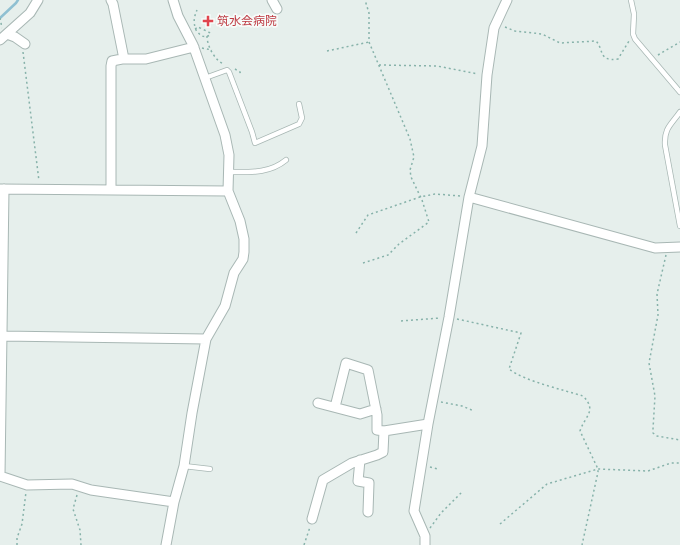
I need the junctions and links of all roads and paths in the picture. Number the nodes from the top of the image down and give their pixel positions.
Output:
1 (38, 0) edge
2 (111, 0) edge
3 (173, 0) edge
4 (272, 0) edge
5 (365, 0) edge
6 (507, 0) edge
7 (631, 0) edge
8 (197, 10) dead end
9 (277, 10) dead end
10 (497, 22) junction
11 (196, 29) junction
12 (634, 35) junction
13 (208, 36) junction
14 (3, 37) edge
15 (369, 42) junction
16 (680, 42) edge
17 (23, 43) joint
18 (194, 47) junction
19 (326, 51) dead end
20 (124, 59) junction
21 (652, 59) junction
22 (379, 65) junction
23 (227, 66) dead end
24 (234, 69) dead end
25 (487, 75) junction
26 (241, 76) dead end
27 (204, 78) junction
28 (680, 92) edge
29 (299, 104) dead end
30 (680, 112) edge
31 (286, 160) dead end
32 (228, 172) junction
33 (2, 189) edge
34 (40, 189) junction
35 (111, 190) junction
36 (228, 191) junction
37 (420, 197) junction
38 (469, 197) junction
39 (680, 226) edge
40 (356, 233) dead end
41 (667, 247) junction
42 (680, 247) edge
43 (364, 263) dead end
44 (449, 317) junction
45 (401, 321) dead end
46 (2, 336) junction
47 (206, 339) junction
48 (432, 401) junction
49 (318, 403) dead end
50 (335, 407) junction
51 (376, 409) junction
52 (474, 410) dead end
53 (428, 424) junction
54 (384, 431) junction
55 (680, 440) edge
56 (360, 460) junction
57 (680, 462) edge
58 (184, 466) junction
59 (210, 469) dead end
60 (598, 469) junction
61 (26, 485) junction
62 (79, 486) junction
63 (463, 491) dead end
64 (174, 502) junction
65 (369, 512) dead end
66 (312, 519) joint
67 (500, 524) dead end
68 (425, 541) edge
69 (17, 545) edge
70 (81, 545) edge
71 (166, 545) edge
72 (304, 545) edge
73 (582, 545) edge

1 - 14 street
2 - 20 street
3 - 18 street
4 - 9 street
5 - 15 path
6 - 10 street
7 - 12 lane
8 - 11 path
10 - 12 path
10 - 25 street
11 - 13 path
11 - 13 path
12 - 21 lane
13 - 23 path
14 - 17 street
15 - 19 path
15 - 22 path
16 - 21 path
17 - 34 path
18 - 20 street
18 - 27 street
20 - 35 street
21 - 28 lane
22 - 25 path
22 - 37 path
24 - 26 path
25 - 38 street
27 - 29 lane
27 - 32 street
30 - 39 lane
31 - 32 lane
32 - 36 street
33 - 34 street
33 - 46 street
34 - 35 street
35 - 36 street
36 - 47 street
37 - 38 path
37 - 40 path
37 - 43 path
38 - 41 street
38 - 44 street
41 - 42 street
41 - 55 path
44 - 45 path
44 - 48 street
44 - 60 path
46 - 47 street
46 - 61 street
47 - 58 street
48 - 52 path
48 - 53 street
49 - 50 street
50 - 51 street
50 - 51 street
51 - 54 street
53 - 54 street
53 - 68 street
54 - 56 street
56 - 65 street
56 - 66 street
57 - 60 path
58 - 59 lane
58 - 64 street
60 - 67 path
60 - 73 path
61 - 62 street
61 - 69 path
62 - 64 street
62 - 70 path
63 - 68 path
64 - 71 street
66 - 72 path

